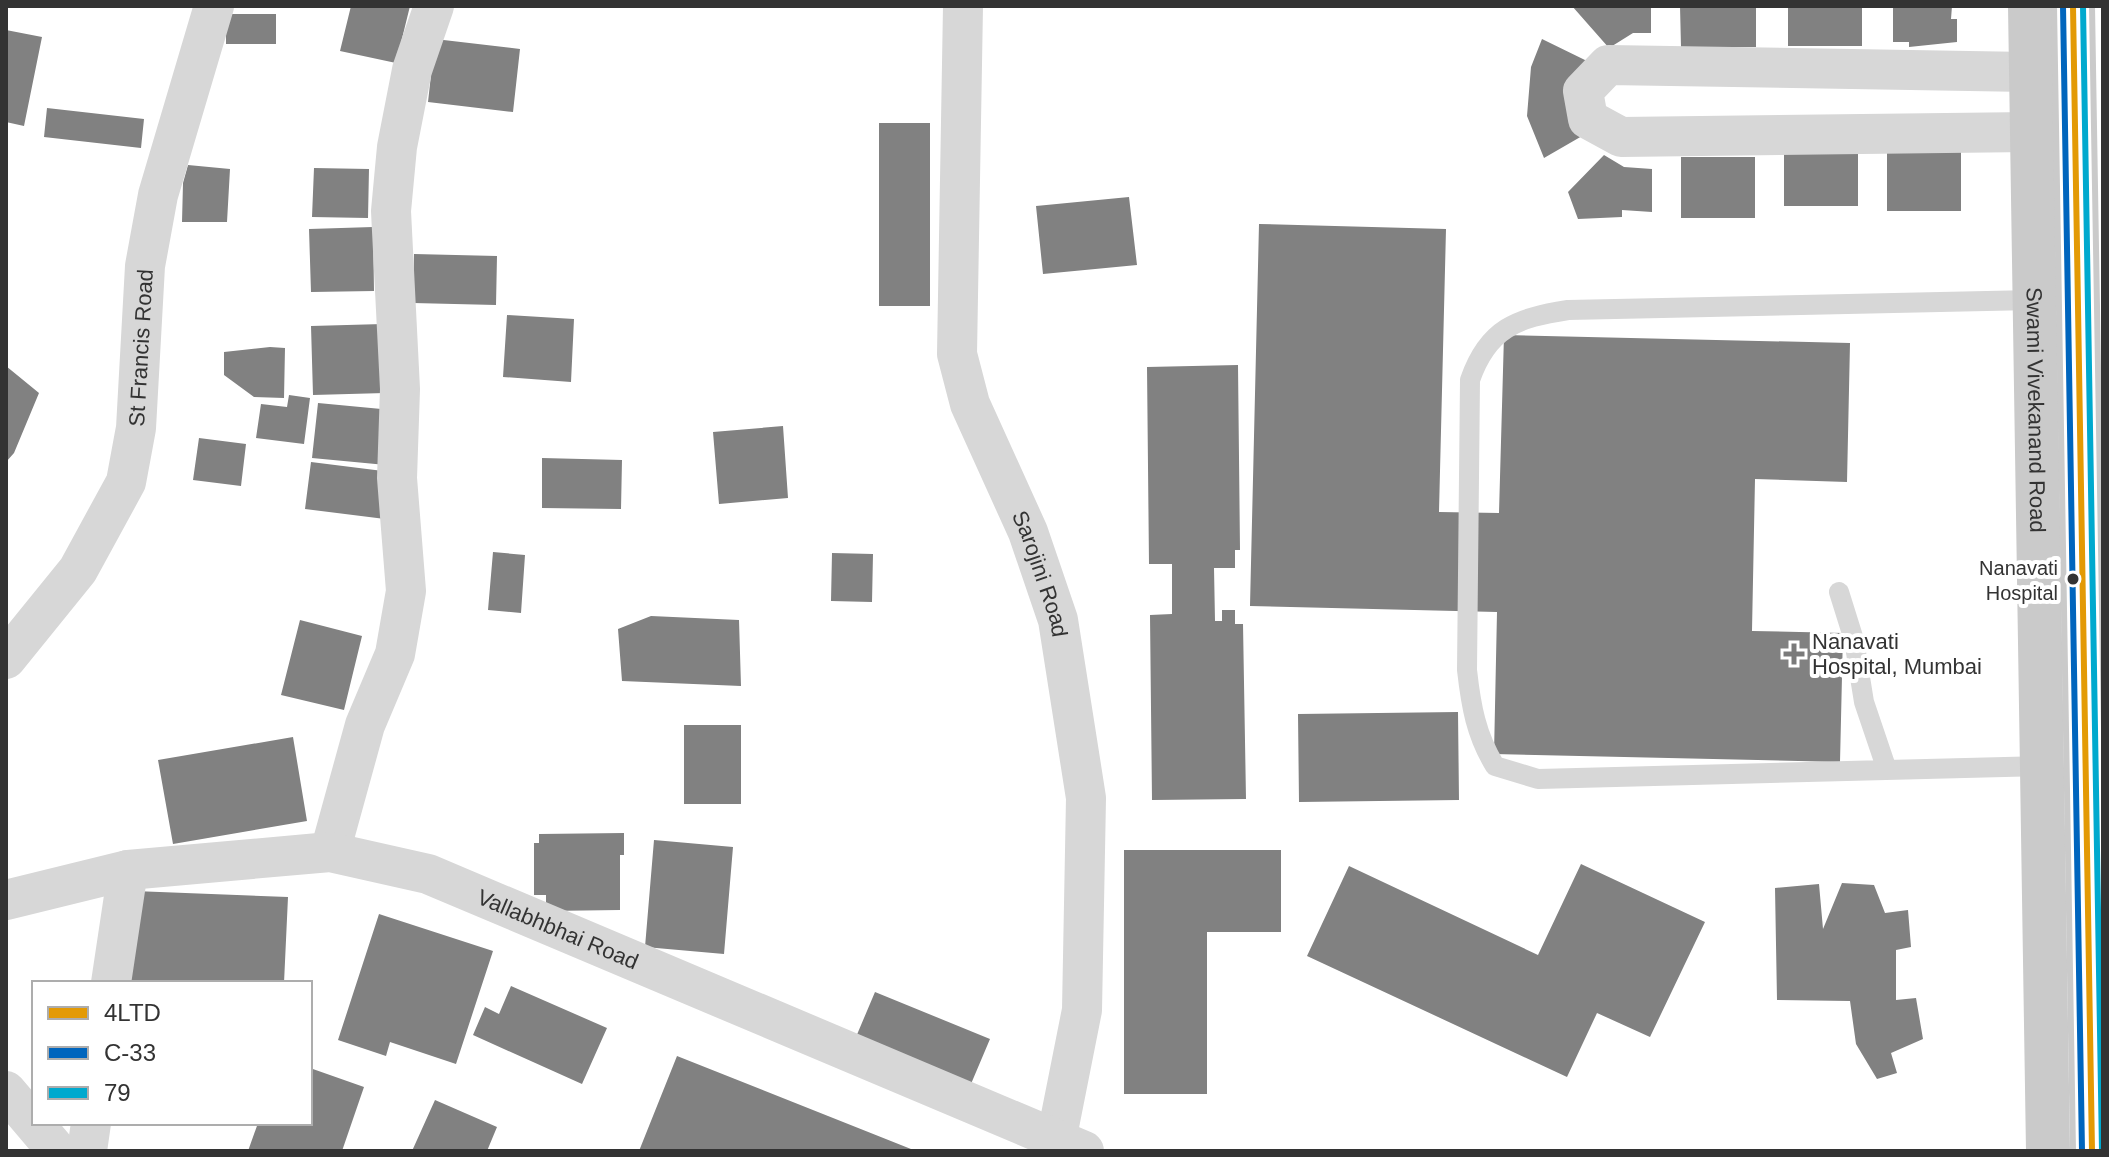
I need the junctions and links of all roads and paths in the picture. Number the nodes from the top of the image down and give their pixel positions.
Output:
1 (214, 6) edge
2 (434, 6) edge
3 (963, 6) edge
4 (2030, 6) edge
5 (2073, 6) edge
6 (2028, 72) junction
7 (2030, 132) junction
8 (2033, 300) junction
9 (1839, 592) dead end
10 (6, 659) edge
11 (2042, 766) junction
12 (1887, 770) junction
13 (330, 852) junction
14 (128, 870) junction
15 (6, 900) edge
16 (111, 981) edge
17 (6, 1091) edge
18 (32, 1122) edge
19 (35, 1125) edge
20 (91, 1125) edge
21 (1064, 1146) edge
22 (57, 1151) edge
23 (87, 1151) edge
24 (2048, 1151) edge
25 (2092, 1151) edge

1 - 10 street, St Francis Road
2 - 13 street
3 - 21 street, Sarojini Road
4 - 6 main road, Swami Vivekanand Road
5 - 25 main road, Swami Vivekanand Road
6 - 7 main road, Swami Vivekanand Road
6 - 7 street
7 - 8 main road, Swami Vivekanand Road
8 - 11 main road, Swami Vivekanand Road
8 - 12 lane
9 - 12 lane
11 - 12 lane
11 - 24 main road, Swami Vivekanand Road
13 - 14 street, Vallabhbhai Road
13 - 21 street, Vallabhbhai Road
14 - 15 street, Vallabhbhai Road
14 - 16 street
17 - 18 street
19 - 22 street
20 - 23 street

